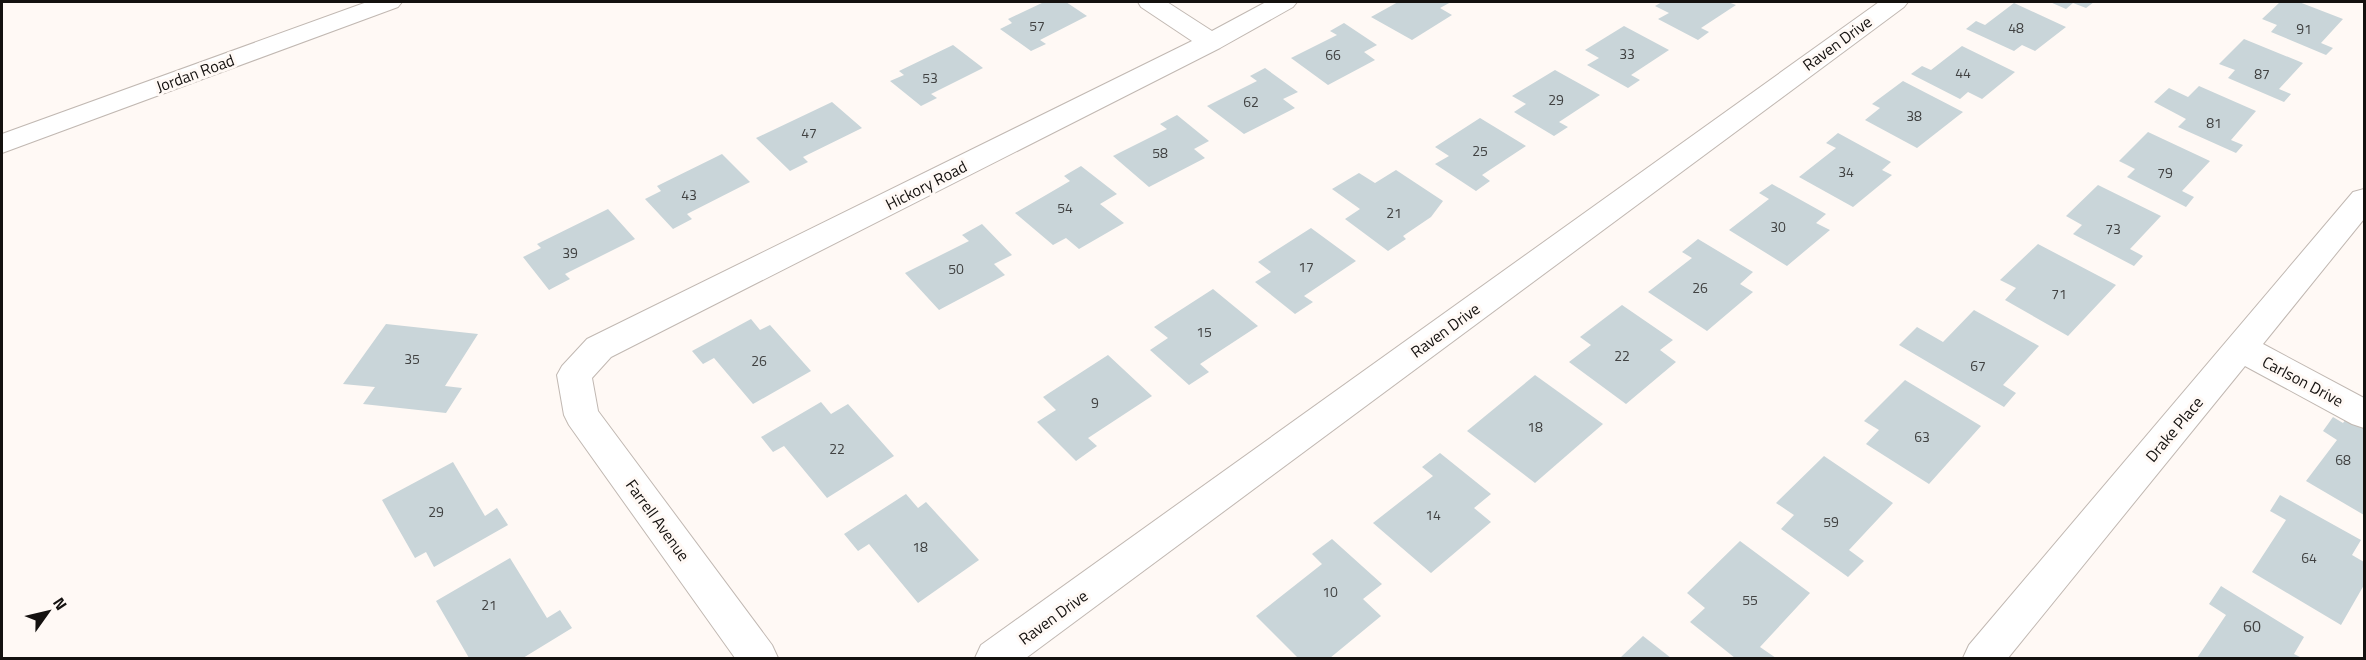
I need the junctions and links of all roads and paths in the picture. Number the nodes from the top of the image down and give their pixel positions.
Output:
1 (389, 2) edge
2 (1150, 2) edge
3 (1284, 2) edge
4 (1894, 2) edge
5 (1211, 42) junction
6 (2, 144) edge
7 (2364, 200) edge
8 (2241, 348) junction
9 (574, 375) joint
10 (2364, 414) edge
11 (758, 658) edge
12 (995, 658) edge
13 (1983, 658) edge

1 - 6 street, Jordan Road
2 - 5 street
3 - 5 street, Hickory Road
4 - 12 street, Raven Drive
5 - 9 street, Hickory Road
7 - 8 street, Drake Place
8 - 10 street, Carlson Drive
8 - 13 street, Drake Place
9 - 11 street, Farrell Avenue

